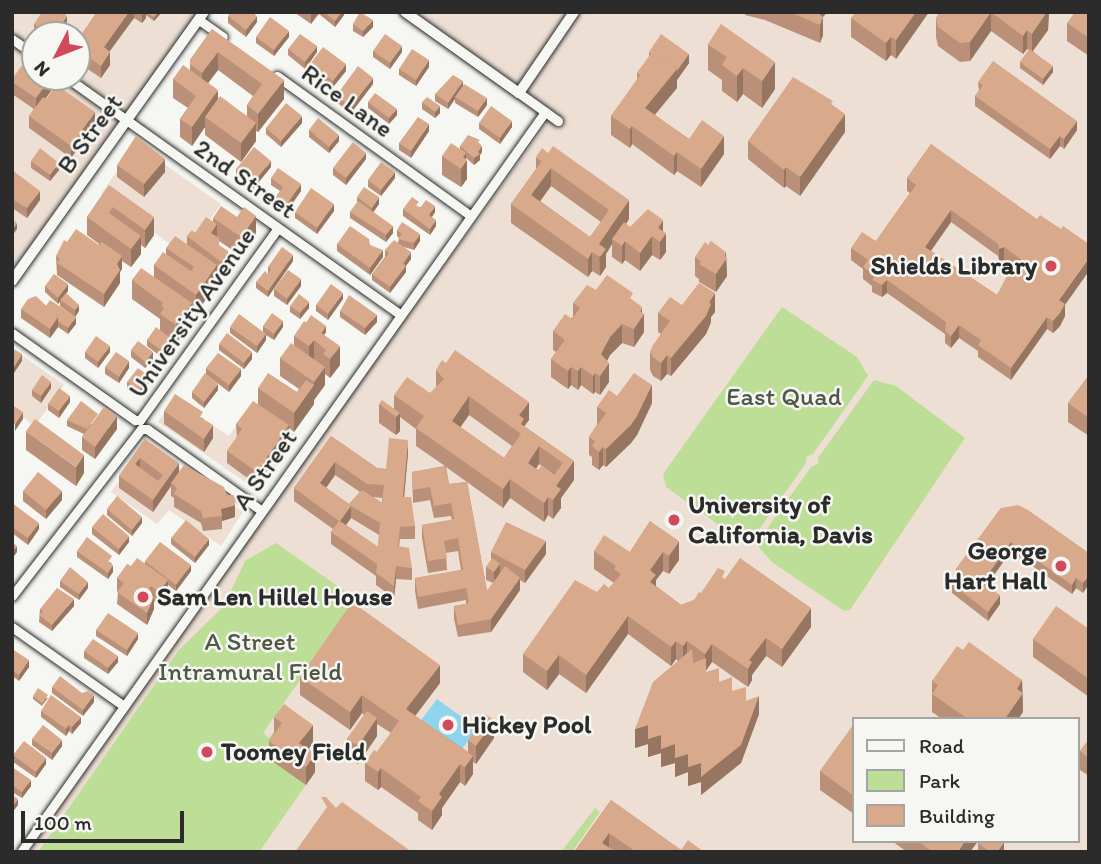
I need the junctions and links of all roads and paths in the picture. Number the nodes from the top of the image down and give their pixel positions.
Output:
1 (405, 12) edge
2 (573, 12) edge
3 (201, 16) edge
4 (231, 43) edge
5 (264, 67) edge
6 (86, 91) edge
7 (519, 93) junction
8 (545, 112) junction
9 (127, 120) junction
10 (558, 121) dead end
11 (471, 216) junction
12 (278, 228) junction
13 (12, 281) edge
14 (400, 314) junction
15 (12, 333) edge
16 (140, 425) junction
17 (262, 511) junction
18 (12, 596) edge
19 (12, 627) edge
20 (124, 706) junction
21 (21, 852) edge

1 - 7 street
2 - 7 street
3 - 4 street
3 - 9 street, B Street
5 - 11 street, Rice Lane
6 - 9 street, 2nd Street
7 - 8 street
8 - 10 street
8 - 11 street, A Street
9 - 12 street, 2nd Street
9 - 13 street, B Street
11 - 14 street, A Street
12 - 14 street, 2nd Street
12 - 16 street, University Avenue
14 - 17 street, A Street
15 - 16 street
16 - 17 street
16 - 18 street, University Avenue
17 - 20 street, A Street
19 - 20 street
20 - 21 street, A Street

